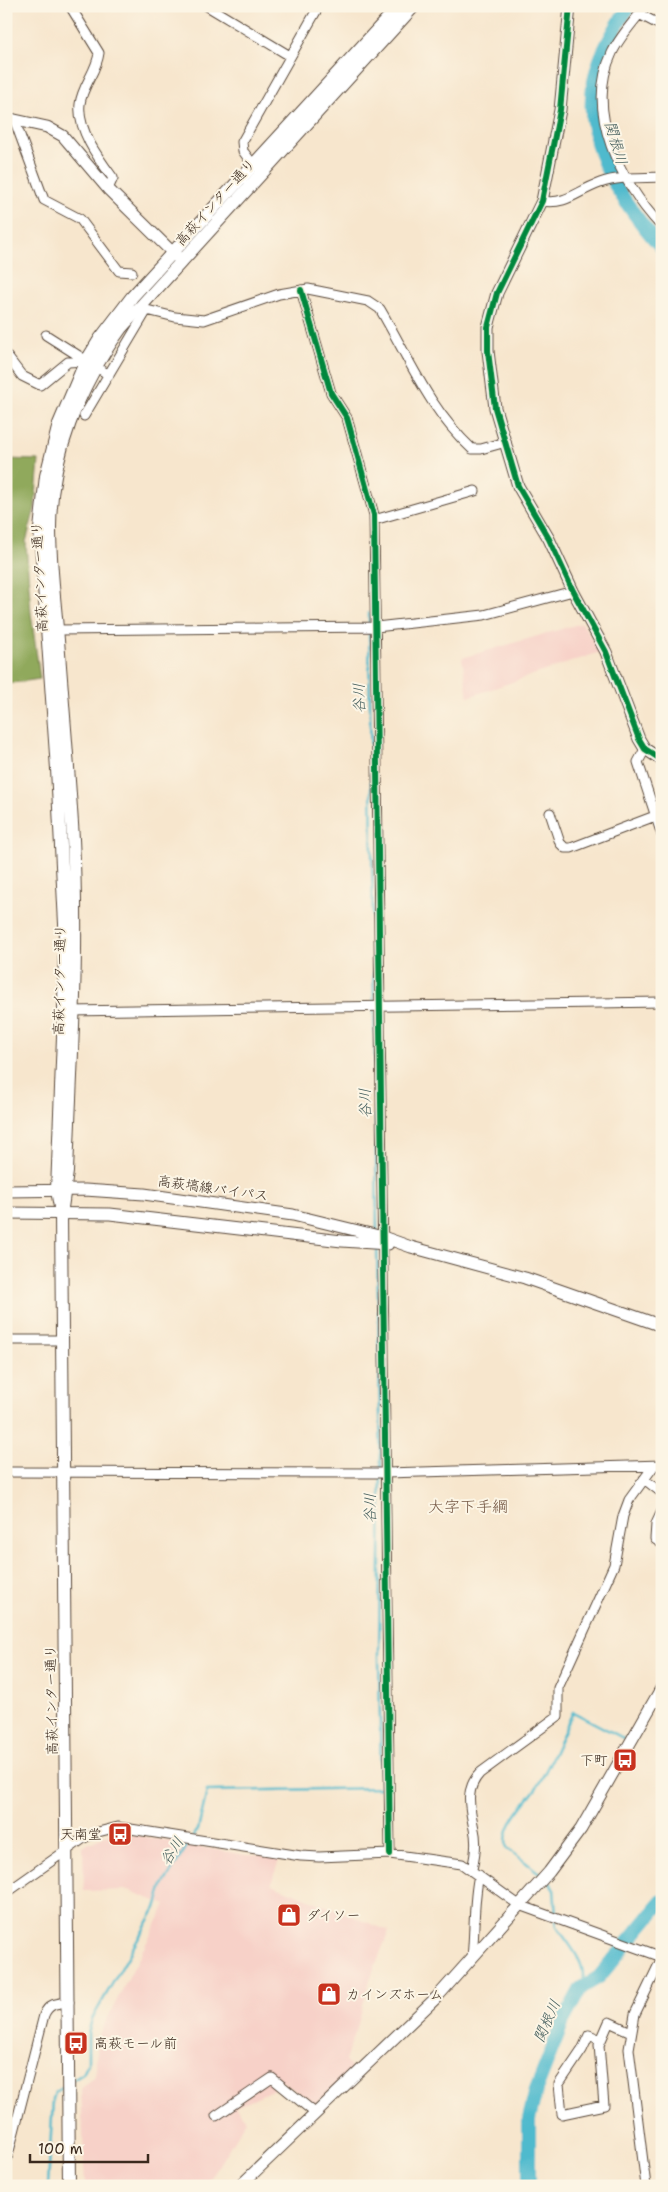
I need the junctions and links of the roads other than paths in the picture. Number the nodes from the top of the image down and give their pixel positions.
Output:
1 (70, 6) edge
2 (207, 6) edge
3 (319, 6) edge
4 (399, 6) edge
5 (414, 6) edge
6 (570, 6) edge
7 (646, 6) edge
8 (639, 14) junction
9 (662, 26) edge
10 (290, 56) junction
11 (10, 119) edge
12 (254, 166) junction
13 (662, 177) edge
14 (627, 178) junction
15 (108, 189) junction
16 (542, 201) junction
17 (662, 227) edge
18 (172, 252) junction
19 (182, 262) junction
20 (132, 272) dead end
21 (301, 290) junction
22 (144, 308) junction
23 (46, 335) dead end
24 (6, 355) edge
25 (91, 363) junction
26 (109, 375) junction
27 (84, 416) dead end
28 (506, 442) junction
29 (476, 491) dead end
30 (374, 520) junction
31 (573, 591) junction
32 (376, 627) junction
33 (57, 630) junction
34 (645, 749) junction
35 (662, 760) edge
36 (550, 813) dead end
37 (655, 816) junction
38 (662, 835) edge
39 (662, 1002) edge
40 (380, 1006) junction
41 (69, 1011) junction
42 (6, 1190) edge
43 (62, 1190) junction
44 (6, 1213) edge
45 (61, 1213) junction
46 (383, 1240) junction
47 (662, 1326) edge
48 (6, 1340) edge
49 (62, 1340) junction
50 (658, 1466) edge
51 (6, 1472) edge
52 (64, 1472) junction
53 (386, 1473) junction
54 (644, 1479) junction
55 (662, 1493) edge
56 (662, 1511) edge
57 (662, 1544) edge
58 (662, 1687) edge
59 (68, 1849) junction
60 (390, 1854) junction
61 (476, 1872) junction
62 (6, 1893) edge
63 (519, 1905) junction
64 (472, 1958) junction
65 (662, 1958) edge
66 (69, 2002) junction
67 (631, 2032) junction
68 (601, 2040) junction
69 (69, 2112) junction
70 (315, 2113) junction
71 (216, 2116) dead end
72 (6, 2163) edge
73 (61, 2186) edge
74 (69, 2186) edge
75 (78, 2186) edge
76 (240, 2186) edge
77 (646, 2186) edge

1 - 15 street
2 - 10 street
3 - 10 street
4 - 12 main road, 高萩インター通り
5 - 19 main road, 高萩インター通り
6 - 16 street
7 - 8 street
8 - 9 street
8 - 14 street
10 - 12 street
11 - 15 street
11 - 20 street
12 - 18 main road, 高萩インター通り
13 - 14 street
14 - 16 street
14 - 17 street
15 - 18 street
16 - 28 street
18 - 19 street
18 - 25 main road, 高萩インター通り
19 - 22 main road, 高萩インター通り
21 - 22 street
21 - 28 street
21 - 30 street
22 - 25 main road, 高萩インター通り
22 - 26 street
23 - 25 street
24 - 25 street
25 - 26 street
25 - 33 main road, 高萩インター通り
25 - 41 main road, 高萩インター通り
26 - 27 street
28 - 31 street
29 - 30 street
30 - 32 street
31 - 32 street
31 - 34 street
32 - 33 street
32 - 40 street
33 - 41 main road, 高萩インター通り
34 - 35 street
34 - 37 street
36 - 37 street
37 - 38 street
39 - 40 street
40 - 41 street
40 - 46 street
41 - 43 main road, 高萩インター通り
42 - 43 street, 高萩塙線バイパス
43 - 45 main road, 高萩インター通り
43 - 46 street, 高萩塙線バイパス
44 - 45 street, 高萩塙線バイパス
45 - 46 street, 高萩塙線バイパス
45 - 49 main road, 高萩インター通り
46 - 47 street, 高萩塙線バイパス
46 - 53 street
48 - 49 street
49 - 52 main road, 高萩インター通り
50 - 53 street
50 - 54 street
51 - 52 street
52 - 53 street
52 - 59 main road, 高萩インター通り
53 - 60 street
54 - 55 street
54 - 61 street
56 - 57 street
58 - 63 street
59 - 60 street
59 - 62 street
59 - 66 main road, 高萩インター通り
60 - 61 street
61 - 63 street
61 - 64 street
63 - 64 street
63 - 65 street
64 - 70 street
65 - 67 street
66 - 69 main road, 高萩インター通り
66 - 72 street
67 - 68 street
67 - 77 street
68 - 68 street
69 - 73 main road
69 - 74 main road, 高萩インター通り
69 - 75 main road
70 - 71 street
70 - 76 street

